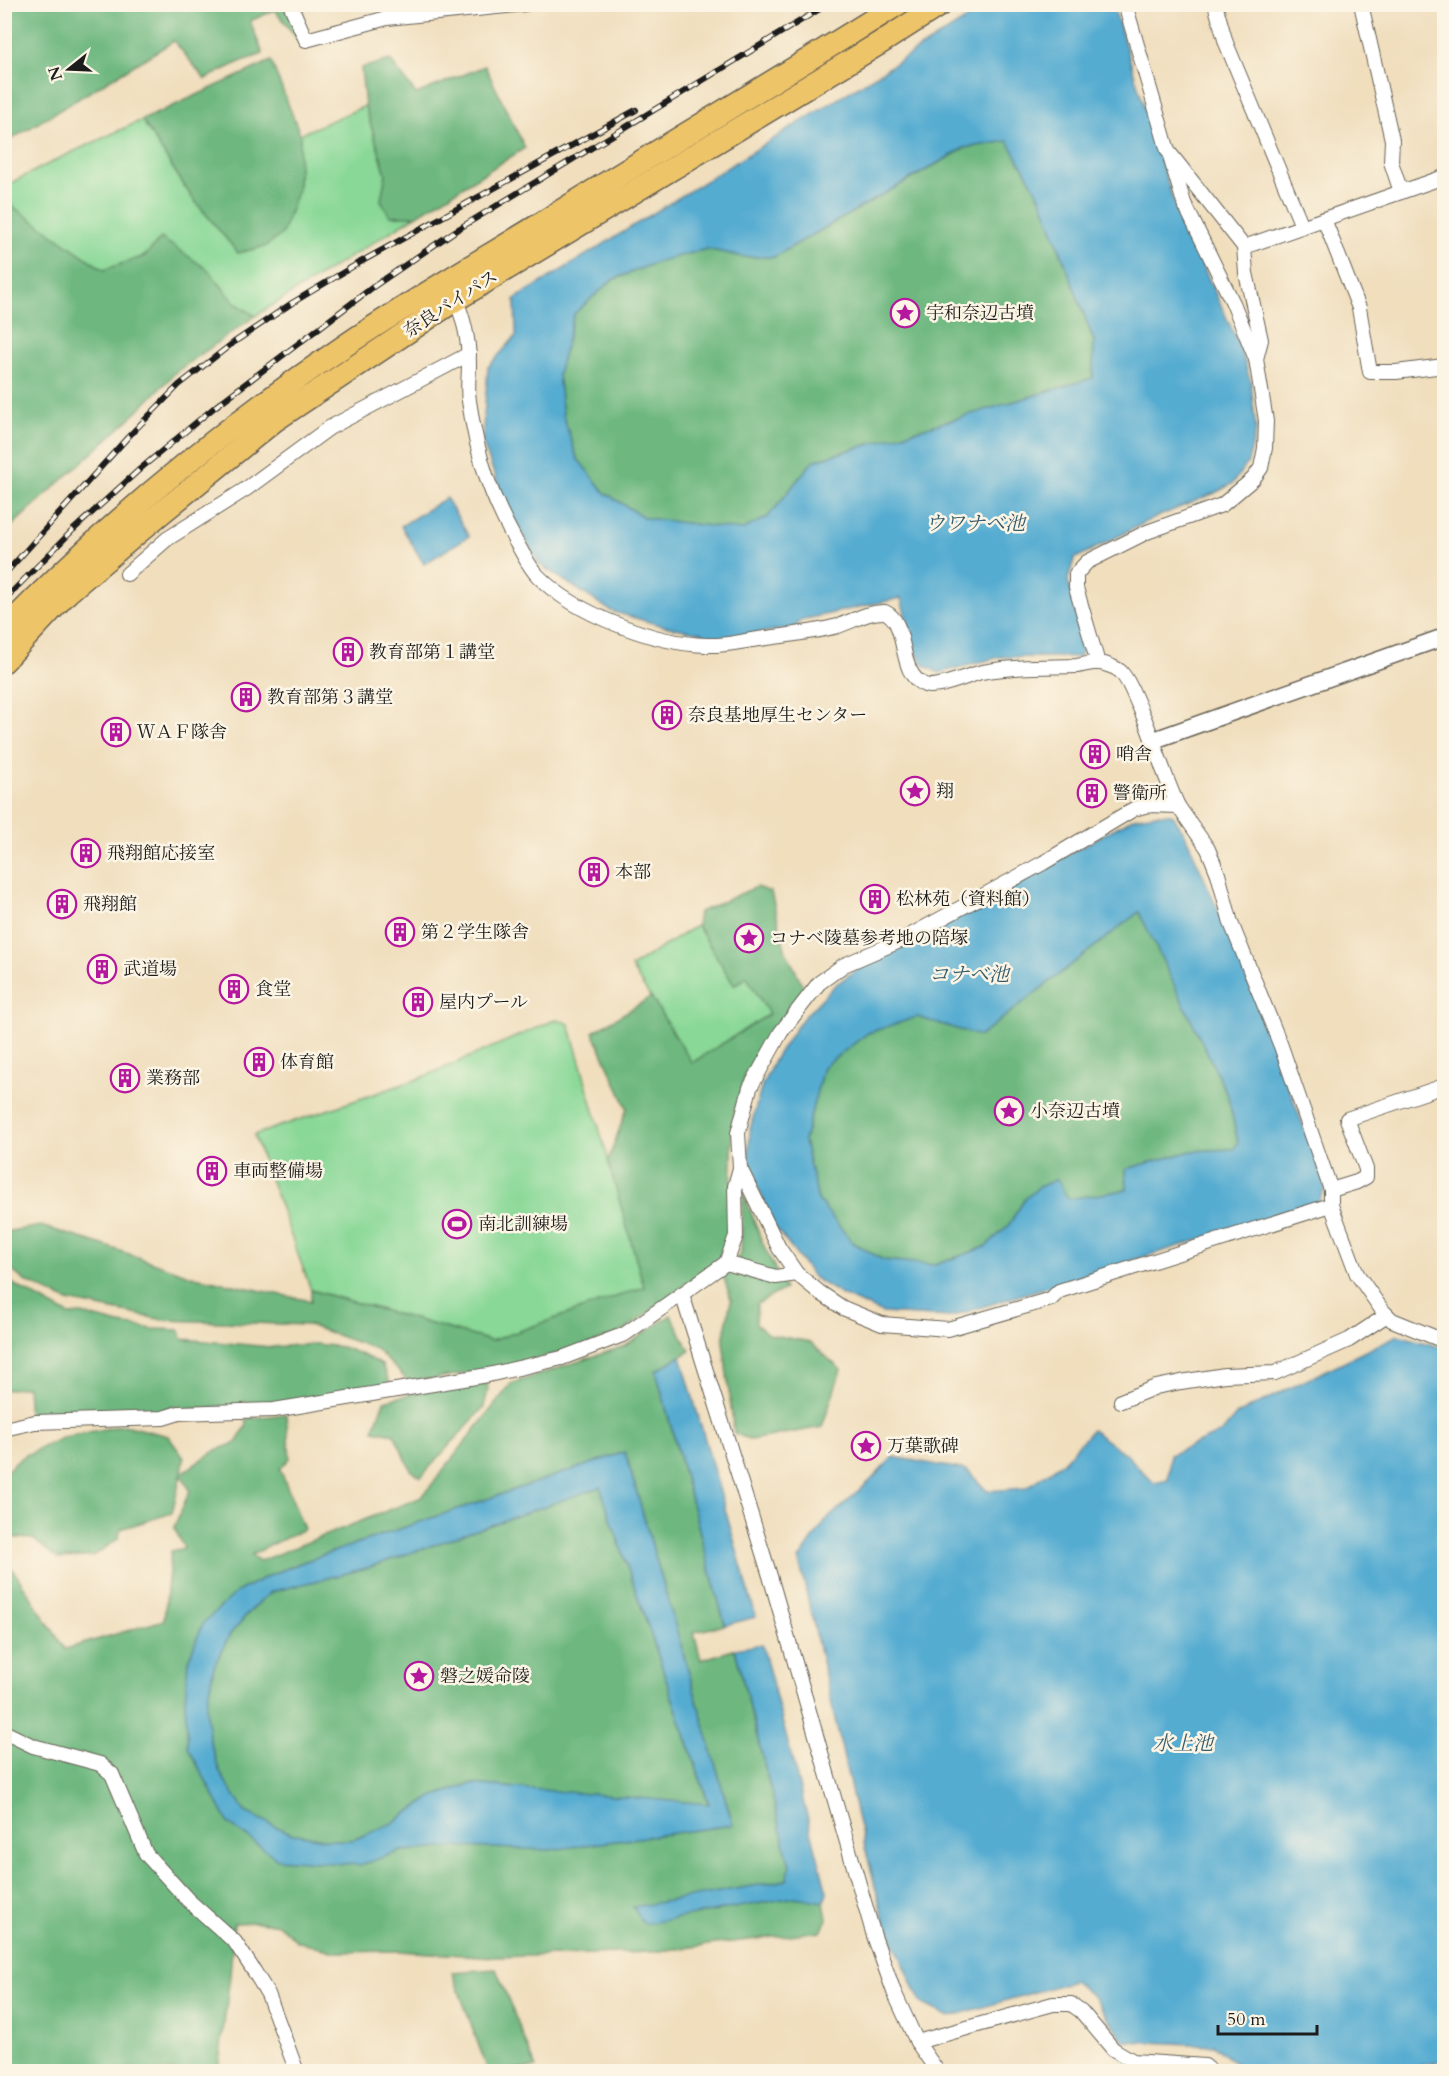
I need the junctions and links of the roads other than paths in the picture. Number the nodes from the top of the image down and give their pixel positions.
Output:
1 (290, 4) edge
2 (526, 4) edge
3 (898, 4) edge
4 (940, 4) edge
5 (1125, 4) edge
6 (1215, 4) edge
7 (1361, 4) edge
8 (1168, 151) junction
9 (1444, 177) edge
10 (1401, 192) junction
11 (1324, 219) junction
12 (1302, 226) junction
13 (1244, 247) junction
14 (451, 291) junction
15 (469, 354) junction
16 (1256, 359) junction
17 (1444, 366) edge
18 (166, 509) junction
19 (184, 529) junction
20 (127, 573) dead end
21 (4, 630) edge
22 (1444, 637) edge
23 (4, 661) edge
24 (1098, 663) junction
25 (1154, 740) junction
26 (1178, 806) junction
27 (1444, 1086) edge
28 (740, 1168) junction
29 (1331, 1190) junction
30 (1331, 1204) junction
31 (726, 1263) junction
32 (797, 1274) junction
33 (682, 1293) junction
34 (1387, 1315) junction
35 (1444, 1341) edge
36 (1121, 1401) dead end
37 (4, 1429) edge
38 (4, 1732) edge
39 (917, 2042) junction
40 (297, 2072) edge
41 (938, 2072) edge
42 (1212, 2072) edge

1 - 2 street
3 - 14 highway, 奈良バイパス
4 - 14 highway, 奈良バイパス
5 - 8 street
6 - 12 street
7 - 10 street
8 - 13 street
8 - 16 street
9 - 10 street
10 - 11 street
11 - 12 street
11 - 17 street
12 - 13 street
13 - 16 street
14 - 15 street
14 - 18 highway, 奈良バイパス
14 - 21 highway, 奈良バイパス
15 - 19 street
15 - 24 street
16 - 24 street
18 - 19 street
18 - 23 highway, 奈良バイパス
19 - 20 street
22 - 25 street
24 - 25 street
25 - 26 street
26 - 28 street
26 - 29 street
27 - 29 street
28 - 31 street
28 - 32 street
29 - 30 street
30 - 32 street
30 - 34 street
31 - 32 street
31 - 33 street
33 - 37 street
33 - 39 street
34 - 35 street
34 - 36 street
38 - 40 street
39 - 41 street
39 - 42 street

